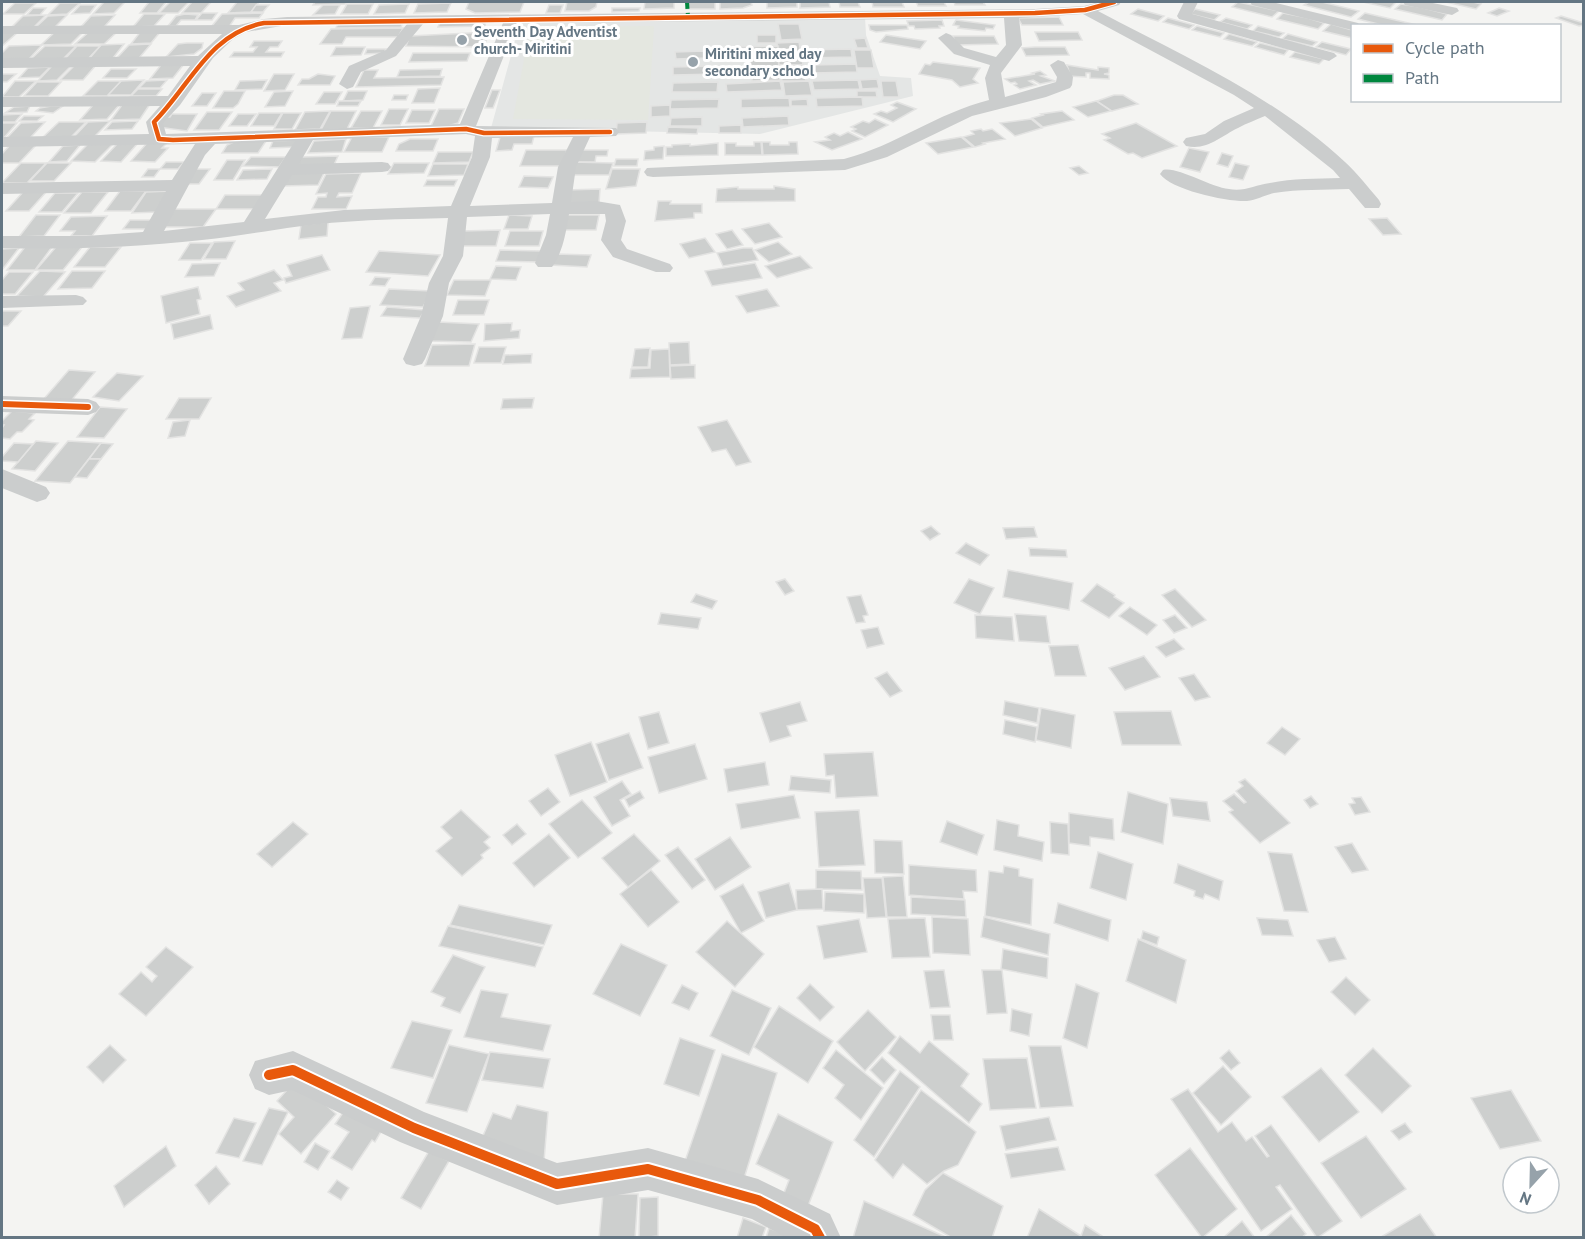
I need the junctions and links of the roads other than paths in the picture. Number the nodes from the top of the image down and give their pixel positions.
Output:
1 (308, 2) edge
2 (464, 2) edge
3 (537, 2) edge
4 (610, 2) edge
5 (833, 2) edge
6 (1112, 2) edge
7 (1191, 2) edge
8 (1257, 2) edge
9 (1410, 2) edge
10 (915, 7) edge
11 (765, 8) edge
12 (1085, 10) junction
13 (1452, 11) dead end
14 (1011, 12) junction
15 (844, 15) junction
16 (512, 18) junction
17 (545, 18) junction
18 (615, 18) junction
19 (458, 19) junction
20 (418, 20) junction
21 (301, 21) junction
22 (1351, 26) edge
23 (241, 29) junction
24 (2, 30) edge
25 (32, 30) junction
26 (946, 38) dead end
27 (2, 51) edge
28 (1329, 56) dead end
29 (115, 61) junction
30 (203, 61) junction
31 (998, 62) junction
32 (2, 63) edge
33 (1058, 65) dead end
34 (347, 84) dead end
35 (72, 101) junction
36 (174, 101) junction
37 (2, 102) edge
38 (995, 103) junction
39 (1266, 109) junction
40 (972, 129) dead end
41 (475, 131) junction
42 (610, 132) dead end
43 (583, 134) junction
44 (211, 136) junction
45 (307, 136) junction
46 (159, 139) junction
47 (29, 141) junction
48 (2, 142) edge
49 (1192, 142) dead end
50 (838, 166) junction
51 (382, 167) dead end
52 (286, 170) junction
53 (653, 172) dead end
54 (1169, 174) dead end
55 (1217, 176) dead end
56 (692, 183) dead end
57 (1354, 183) junction
58 (178, 185) junction
59 (2, 188) edge
60 (1270, 188) junction
61 (1372, 204) dead end
62 (561, 206) junction
63 (458, 213) junction
64 (250, 228) junction
65 (150, 238) junction
66 (2, 242) edge
67 (545, 263) dead end
68 (663, 268) dead end
69 (76, 301) dead end
70 (2, 302) edge
71 (414, 359) dead end
72 (2, 404) edge
73 (88, 407) dead end
74 (2, 478) edge
75 (37, 494) dead end
76 (269, 1075) dead end
77 (820, 1238) edge

1 - 21 street
2 - 19 street
3 - 17 street
4 - 18 street
5 - 15 street
6 - 12 street
7 - 28 street
8 - 22 street
9 - 13 street
10 - 14 street
10 - 15 street
11 - 15 street
11 - 18 street
12 - 14 street
12 - 39 street
14 - 31 street
16 - 17 street
16 - 19 street
16 - 41 street
17 - 18 street
19 - 20 street
20 - 21 street
20 - 34 street
21 - 23 street
23 - 25 street
23 - 30 street
24 - 25 street
25 - 27 street
26 - 31 street
29 - 30 street
29 - 32 street
29 - 35 street
30 - 36 street
31 - 38 street
33 - 38 street
35 - 36 street
35 - 37 street
35 - 47 street
36 - 46 street
38 - 40 street
38 - 50 street
39 - 49 street
39 - 57 street
41 - 43 street
41 - 45 street
41 - 63 street
42 - 43 street
43 - 62 street
44 - 45 street
44 - 46 street
44 - 58 street
45 - 52 street
46 - 47 street
47 - 48 street
50 - 53 street
50 - 56 street
51 - 52 street
52 - 64 street
54 - 60 street
55 - 60 street
57 - 60 street
57 - 61 street
58 - 59 street
58 - 65 street
62 - 63 street
62 - 67 street
62 - 68 street
63 - 64 street
63 - 71 street
64 - 65 street
65 - 66 street
69 - 70 street
72 - 73 street
74 - 75 street
76 - 77 street

